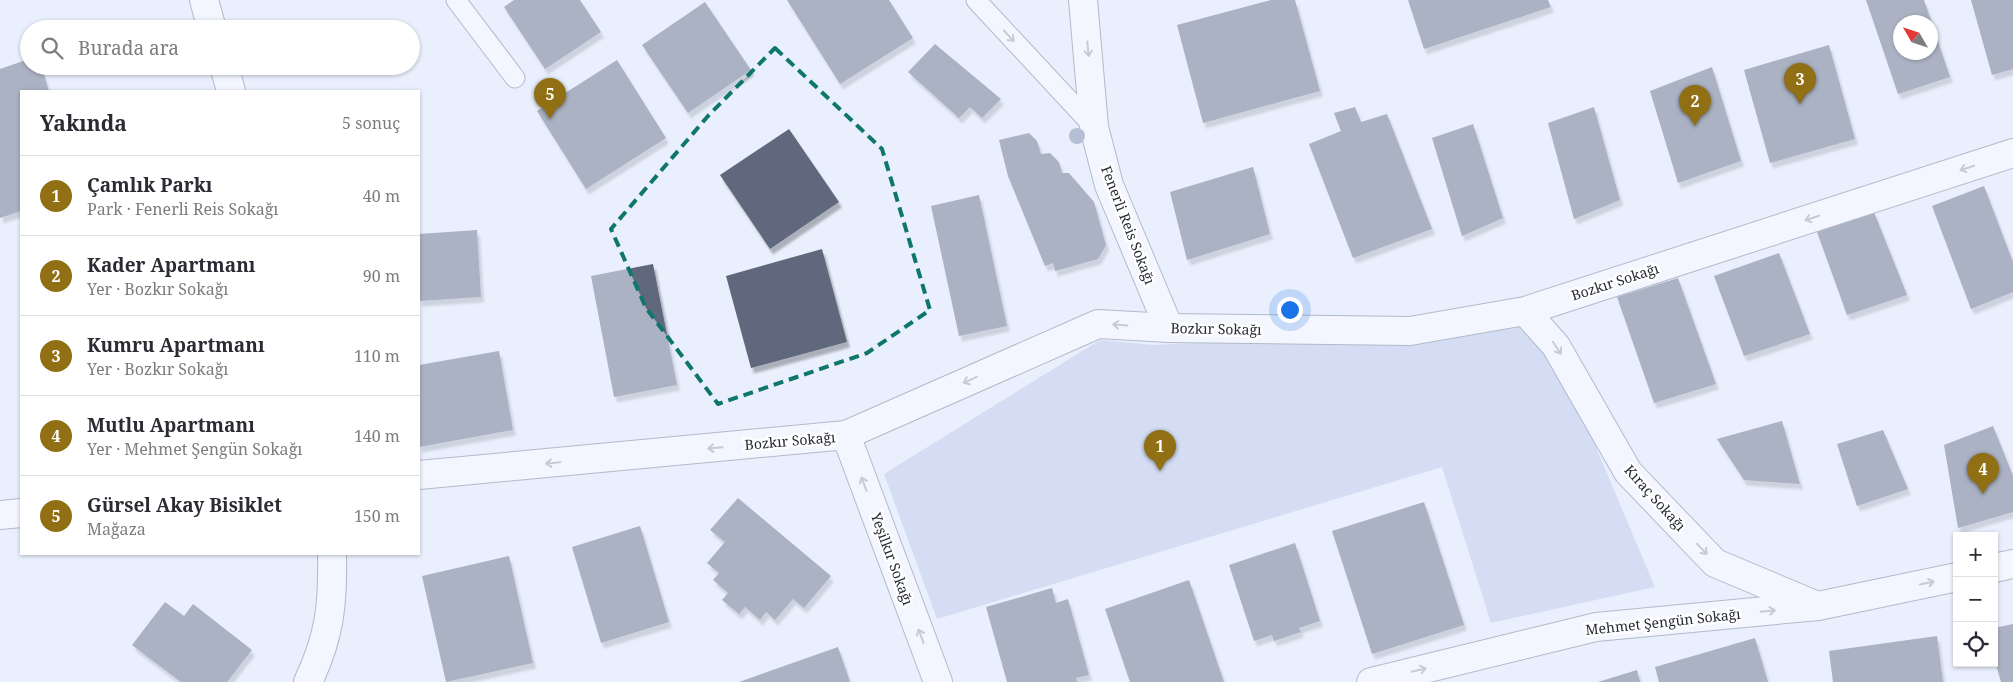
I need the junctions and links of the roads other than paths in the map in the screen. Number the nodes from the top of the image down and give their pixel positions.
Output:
1 (204, 0) edge
2 (456, 0) edge
3 (976, 0) edge
4 (1088, 1) edge
5 (210, 20) edge
6 (227, 75) edge
7 (515, 78) dead end
8 (231, 90) edge
9 (1094, 127) junction
10 (2013, 153) edge
11 (1526, 311) junction
12 (1169, 328) junction
13 (846, 435) junction
14 (420, 475) edge
15 (20, 513) edge
16 (0, 515) edge
17 (332, 555) edge
18 (2013, 564) edge
19 (1998, 567) edge
20 (1953, 578) edge
21 (1818, 606) junction
22 (308, 682) edge
23 (938, 682) edge
24 (1371, 682) edge

1 - 5 street
2 - 7 lane
3 -> 9 lane
4 -> 9 street, Fenerli Reis Sokağı
6 - 8 street
9 - 12 street, Fenerli Reis Sokağı
10 -> 11 street, Bozkır Sokağı
11 - 12 street, Bozkır Sokağı
11 -> 21 street, Kıraç Sokağı
12 -> 13 street, Bozkır Sokağı
13 -> 14 street, Bozkır Sokağı
23 -> 13 street, Yeşilkır Sokağı
15 - 16 street
17 - 22 street
18 - 19 street
21 -> 20 street, Mehmet Şengün Sokağı
24 -> 21 street, Mehmet Şengün Sokağı

